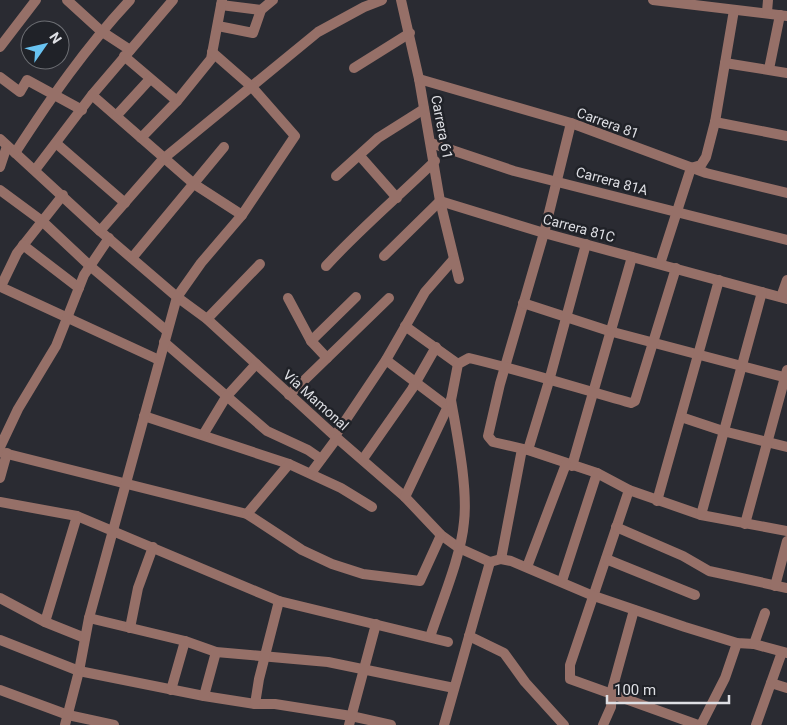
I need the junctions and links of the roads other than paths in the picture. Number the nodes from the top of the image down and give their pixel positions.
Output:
1 (36, 0) edge
2 (67, 0) edge
3 (130, 0) edge
4 (173, 0) edge
5 (273, 0) edge
6 (382, 0) edge
7 (401, 0) edge
8 (653, 0) edge
9 (768, 0) edge
10 (221, 2) edge
11 (79, 4) edge
12 (261, 10) junction
13 (734, 10) junction
14 (767, 12) junction
15 (783, 15) edge
16 (218, 26) junction
17 (101, 31) junction
18 (410, 33) junction
19 (0, 47) edge
20 (212, 52) junction
21 (127, 53) junction
22 (725, 63) junction
23 (354, 68) dead end
24 (769, 69) junction
25 (787, 73) edge
26 (0, 76) edge
27 (150, 78) junction
28 (420, 79) junction
29 (252, 86) junction
30 (54, 94) junction
31 (92, 95) junction
32 (177, 102) junction
33 (424, 109) junction
34 (82, 110) junction
35 (117, 115) junction
36 (715, 122) junction
37 (571, 123) junction
38 (787, 136) edge
39 (141, 138) junction
40 (57, 144) junction
41 (431, 144) junction
42 (7, 146) edge
43 (224, 147) dead end
44 (360, 156) junction
45 (163, 159) junction
46 (435, 161) junction
47 (0, 167) edge
48 (691, 168) junction
49 (35, 170) junction
50 (336, 176) dead end
51 (556, 181) junction
52 (194, 184) junction
53 (0, 190) edge
54 (787, 193) edge
55 (63, 195) junction
56 (397, 198) junction
57 (440, 201) junction
58 (125, 203) junction
59 (676, 212) junction
60 (242, 215) junction
61 (42, 221) junction
62 (100, 231) junction
63 (544, 234) junction
64 (109, 238) junction
65 (787, 240) edge
66 (586, 244) junction
67 (22, 245) junction
68 (384, 256) dead end
69 (632, 257) junction
70 (132, 258) junction
71 (453, 260) junction
72 (260, 264) dead end
73 (660, 264) junction
74 (90, 266) junction
75 (326, 266) dead end
76 (676, 268) junction
77 (459, 279) dead end
78 (719, 280) junction
79 (787, 280) edge
80 (79, 288) junction
81 (762, 292) junction
82 (177, 297) junction
83 (288, 298) dead end
84 (356, 298) dead end
85 (389, 298) dead end
86 (784, 298) edge
87 (523, 303) junction
88 (67, 317) junction
89 (567, 317) junction
90 (207, 319) junction
91 (405, 326) junction
92 (167, 330) junction
93 (609, 331) junction
94 (311, 341) junction
95 (164, 342) junction
96 (654, 343) junction
97 (436, 347) junction
98 (697, 354) junction
99 (327, 358) junction
100 (159, 360) junction
101 (386, 360) junction
102 (256, 364) junction
103 (458, 364) junction
104 (742, 365) junction
105 (507, 367) junction
106 (786, 375) edge
107 (549, 381) junction
108 (416, 382) junction
109 (592, 392) junction
110 (289, 395) junction
111 (226, 397) junction
112 (449, 403) junction
113 (144, 416) junction
114 (681, 417) junction
115 (723, 431) junction
116 (203, 435) junction
117 (336, 437) junction
118 (767, 441) junction
119 (787, 447) edge
120 (525, 450) junction
121 (2, 451) edge
122 (321, 460) junction
123 (363, 460) junction
124 (289, 464) junction
125 (569, 465) junction
126 (311, 473) junction
127 (598, 474) junction
128 (0, 478) edge
129 (126, 482) junction
130 (629, 490) junction
131 (405, 497) junction
132 (657, 501) junction
133 (0, 502) edge
134 (372, 507) dead end
135 (247, 514) junction
136 (701, 515) junction
137 (77, 516) junction
138 (745, 524) junction
139 (616, 527) junction
140 (112, 530) junction
141 (787, 531) edge
142 (441, 535) junction
143 (787, 541) edge
144 (153, 547) junction
145 (458, 548) junction
146 (501, 559) junction
147 (606, 559) junction
148 (490, 562) junction
149 (527, 567) junction
150 (562, 581) junction
151 (775, 586) junction
152 (787, 588) edge
153 (695, 595) dead end
154 (594, 596) junction
155 (0, 598) edge
156 (280, 601) junction
157 (634, 610) junction
158 (765, 613) dead end
159 (88, 618) junction
160 (45, 622) junction
161 (376, 624) junction
162 (130, 628) junction
163 (469, 636) junction
164 (430, 637) junction
165 (85, 638) junction
166 (0, 640) edge
167 (184, 642) junction
168 (448, 642) dead end
169 (737, 643) junction
170 (754, 644) junction
171 (216, 652) junction
172 (785, 652) edge
173 (265, 655) junction
174 (364, 668) junction
175 (79, 671) junction
176 (771, 683) junction
177 (454, 688) junction
178 (787, 688) edge
179 (0, 690) edge
180 (171, 690) junction
181 (611, 694) junction
182 (204, 696) junction
183 (255, 704) junction
184 (67, 720) edge
185 (350, 720) edge
186 (114, 725) edge
187 (391, 725) edge
188 (444, 725) edge
189 (564, 725) edge
190 (603, 725) edge
191 (697, 725) edge
192 (756, 725) edge

1 - 19 street
2 - 11 street
3 - 17 street
4 - 21 street
5 - 12 street
6 - 29 street
7 - 18 street, Carrera 61
8 - 13 street
9 - 14 street
10 - 12 street
10 - 16 street
11 - 17 street
12 - 16 street
13 - 14 street
13 - 22 street
14 - 15 street
15 - 24 street
16 - 20 street
17 - 21 street
17 - 30 street
18 - 23 street
18 - 28 street, Carrera 61
20 - 29 street
20 - 32 street
21 - 27 street
21 - 31 street
22 - 24 street
22 - 36 street
24 - 25 street
26 - 30 street
27 - 32 street
27 - 35 street
28 - 33 street, Carrera 61
28 - 37 street, Carrera 81
29 - 45 street
29 - 60 street
30 - 34 street
30 - 42 street
31 - 34 street
31 - 35 street
32 - 39 street
33 - 41 street, Carrera 61
33 - 44 street
34 - 40 street
35 - 39 street
36 - 38 street
36 - 48 street
37 - 48 street, Carrera 81
37 - 51 street
39 - 45 street
40 - 49 street
40 - 58 street
41 - 46 street, Carrera 61
41 - 51 street, Carrera 81A
42 - 47 street
42 - 49 street, Vía Mamonal
43 - 52 street
44 - 50 street
44 - 56 street
45 - 52 street
45 - 58 street
46 - 56 street
46 - 57 street, Carrera 61
48 - 54 street, Carrera 81
48 - 59 street
49 - 55 street, Vía Mamonal
51 - 59 street, Carrera 81A
51 - 63 street
52 - 60 street
52 - 70 street
53 - 61 street
55 - 61 street
55 - 62 street, Vía Mamonal
56 - 75 street
57 - 63 street, Carrera 81C
57 - 68 street
57 - 71 street, Carrera 61
58 - 62 street
59 - 65 street, Carrera 81A
59 - 73 street
60 - 82 street
61 - 67 street
61 - 74 street
62 - 64 street, Vía Mamonal
63 - 66 street, Carrera 81C
63 - 87 street
64 - 70 street, Vía Mamonal
64 - 74 street
66 - 69 street, Carrera 81C
66 - 89 street
67 - 80 street
67 - 88 street
69 - 73 street, Carrera 81C
69 - 93 street
70 - 82 street, Vía Mamonal
71 - 77 street, Carrera 61
71 - 91 street
72 - 90 street
73 - 76 street, Carrera 81C
74 - 80 street
74 - 92 street
76 - 78 street, Carrera 81C
76 - 96 street
78 - 81 street, Carrera 81C
78 - 98 street
79 - 86 street
80 - 88 street
81 - 86 street, Carrera 81C
81 - 104 street
82 - 90 street, Vía Mamonal
82 - 92 street
83 - 94 street
84 - 94 street
85 - 99 street
87 - 89 street
87 - 105 street
88 - 100 street
88 - 121 street
89 - 93 street
89 - 107 street
90 - 102 street, Vía Mamonal
91 - 97 street
91 - 101 street
92 - 95 street
93 - 96 street
93 - 109 street
94 - 99 street
95 - 100 street
95 - 111 street
96 - 98 street
96 - 109 street
97 - 103 street
97 - 108 street
98 - 104 street
98 - 114 street
99 - 110 street
100 - 113 street
101 - 108 street
101 - 117 street
102 - 110 street, Vía Mamonal
102 - 111 street
103 - 105 street
103 - 112 street
104 - 106 street
104 - 115 street
105 - 107 street
105 - 120 street
106 - 118 street
107 - 109 street
107 - 120 street
108 - 112 street
108 - 123 street
109 - 125 street
110 - 117 street, Vía Mamonal
111 - 116 street
111 - 122 street
112 - 131 street
112 - 145 street
113 - 116 street
113 - 129 street
114 - 115 street
114 - 132 street
115 - 118 street
115 - 136 street
116 - 124 street
117 - 122 street
117 - 123 street, Vía Mamonal
118 - 119 street
118 - 138 street
120 - 125 street
120 - 146 street
121 - 128 street
121 - 129 street
122 - 126 street
123 - 131 street, Vía Mamonal
124 - 126 street
124 - 135 street
125 - 127 street
125 - 149 street
126 - 134 street
127 - 130 street
127 - 150 street
129 - 135 street
129 - 140 street
130 - 132 street
130 - 139 street
131 - 142 street, Vía Mamonal
132 - 136 street
133 - 137 street
135 - 142 street
136 - 138 street
137 - 140 street
137 - 160 street
138 - 141 street
139 - 147 street
139 - 151 street
140 - 144 street
140 - 159 street
142 - 145 street, Vía Mamonal
143 - 151 street
144 - 156 street
144 - 162 street
145 - 148 street, Vía Mamonal
145 - 164 street
146 - 148 street
146 - 149 street
147 - 153 street
147 - 154 street
148 - 163 street
149 - 150 street
150 - 154 street
151 - 152 street
154 - 157 street
154 - 181 street
155 - 160 street
156 - 161 street
156 - 173 street
157 - 169 street
157 - 181 street
158 - 170 street
159 - 162 street
159 - 165 street
160 - 165 street
161 - 164 street
161 - 174 street
162 - 167 street
163 - 177 street
163 - 189 street
164 - 168 street
165 - 175 street
166 - 175 street
167 - 171 street
167 - 180 street
169 - 170 street
169 - 191 street
170 - 172 street
171 - 173 street
171 - 182 street
172 - 176 street
173 - 174 street
173 - 183 street
174 - 177 street
174 - 185 street
175 - 180 street
175 - 184 street
176 - 178 street
176 - 192 street
177 - 188 street
179 - 184 street
180 - 182 street
181 - 190 street
181 - 191 street
182 - 183 street
183 - 185 street
184 - 186 street
185 - 187 street

